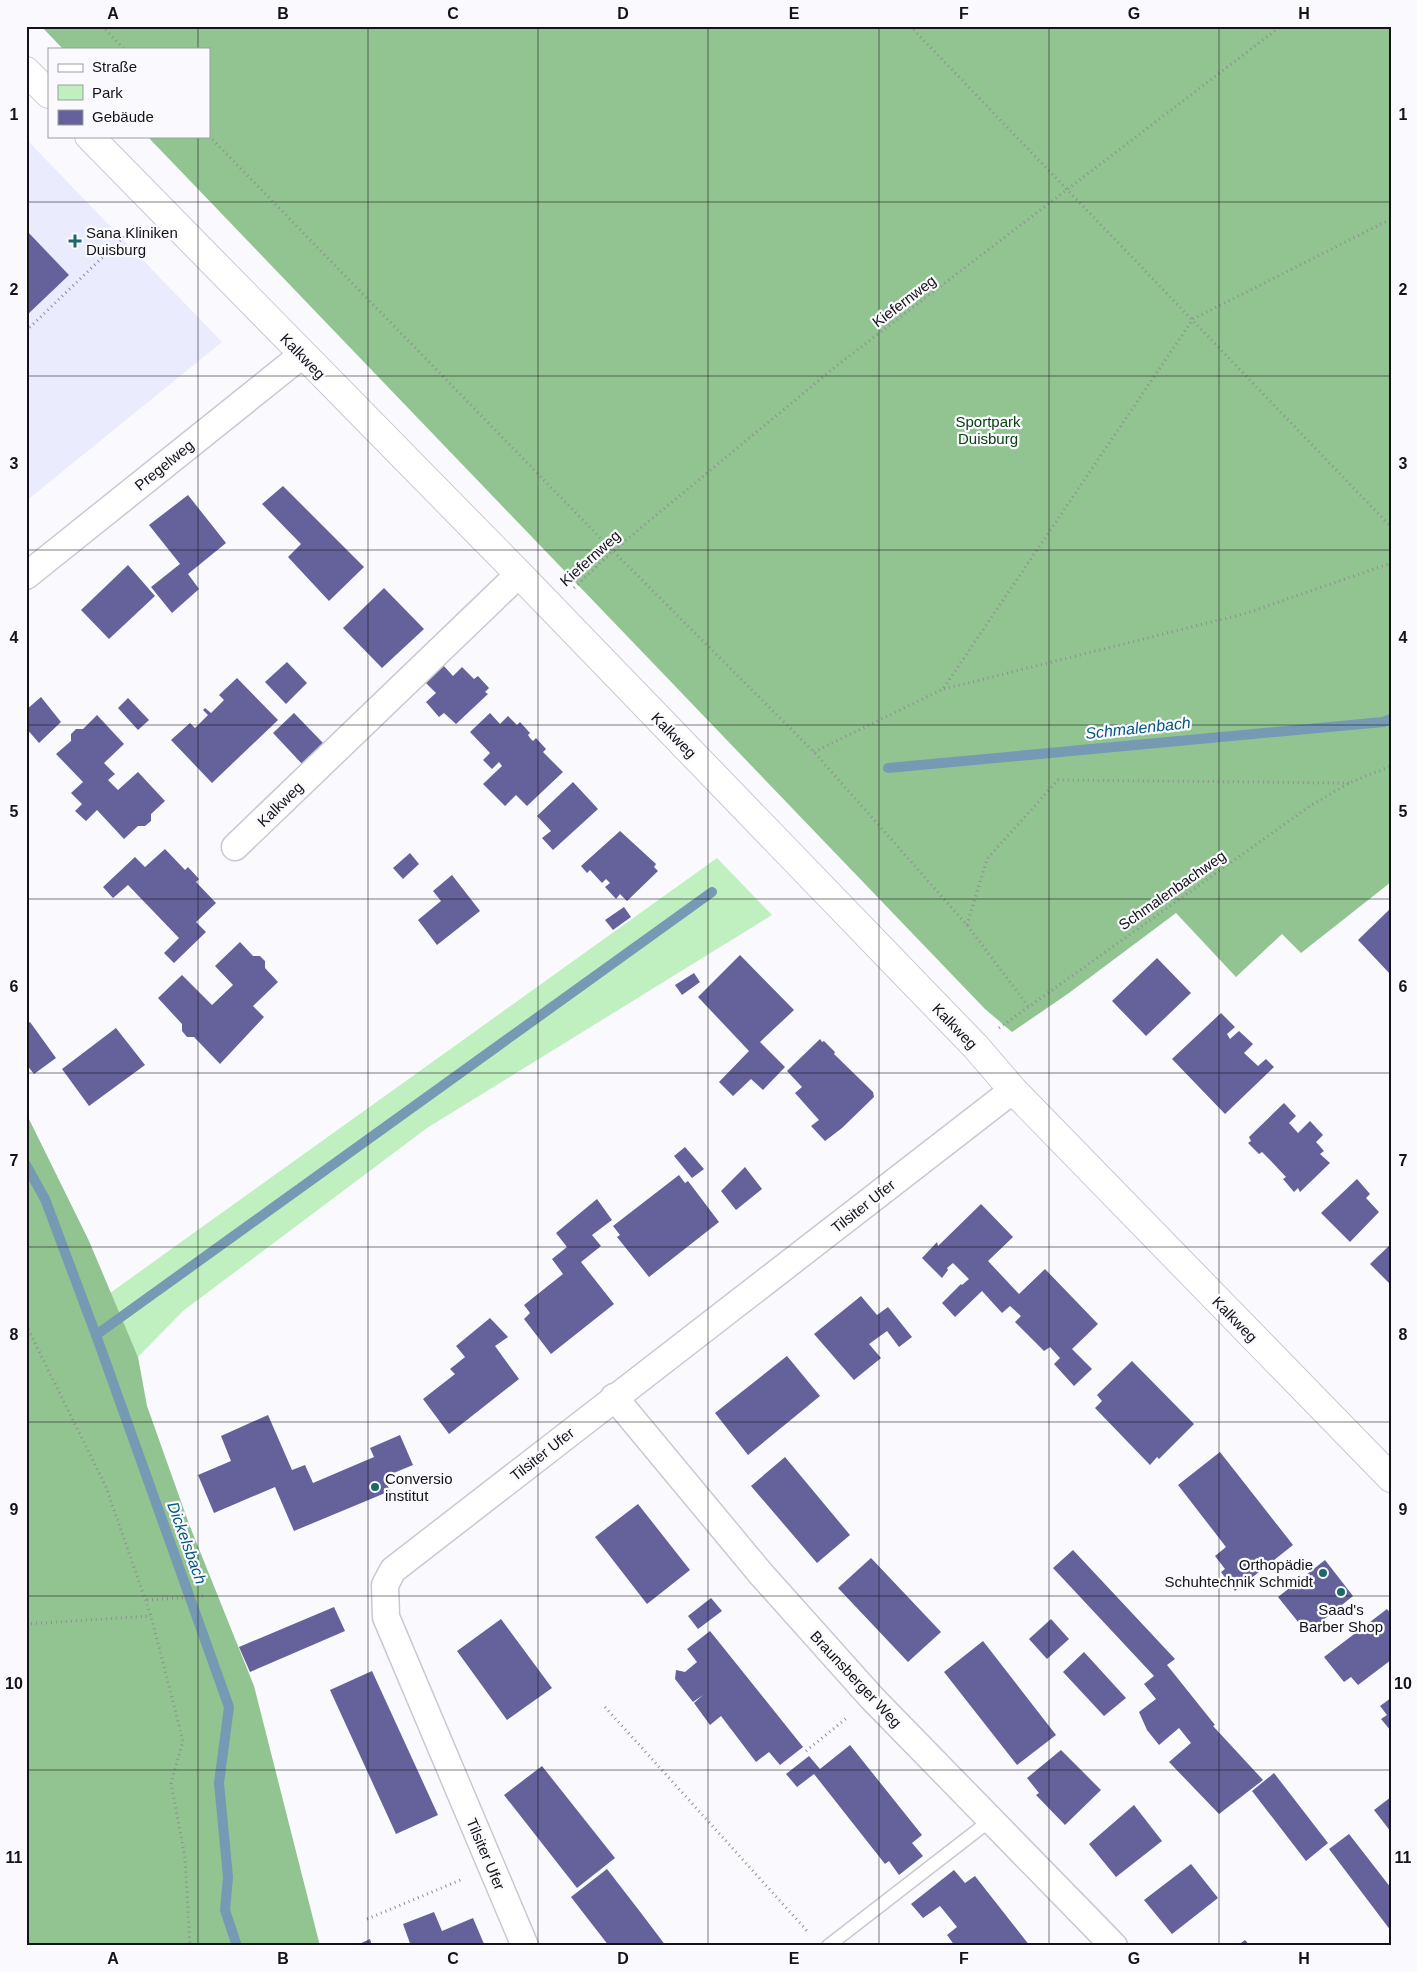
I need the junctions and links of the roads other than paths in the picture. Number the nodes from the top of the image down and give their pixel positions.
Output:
1 (26, 71) edge
2 (48, 93) edge
3 (92, 138) edge
4 (302, 355) junction
5 (519, 574) junction
6 (26, 576) edge
7 (235, 847) dead end
8 (1013, 1090) junction
9 (614, 1398) junction
10 (1391, 1478) edge
11 (992, 1819) junction
12 (525, 1946) edge
13 (828, 1946) edge
14 (1114, 1946) edge

1 - 2 street
3 - 4 street, Kalkweg
4 - 5 street, Kalkweg
4 - 6 street, Pregelweg
5 - 7 street, Kalkweg
5 - 8 street, Kalkweg
8 - 9 street, Tilsiter Ufer
8 - 10 street, Kalkweg
9 - 11 street, Braunsberger Weg
9 - 12 street, Tilsiter Ufer
11 - 13 lane
11 - 14 street, Braunsberger Weg

